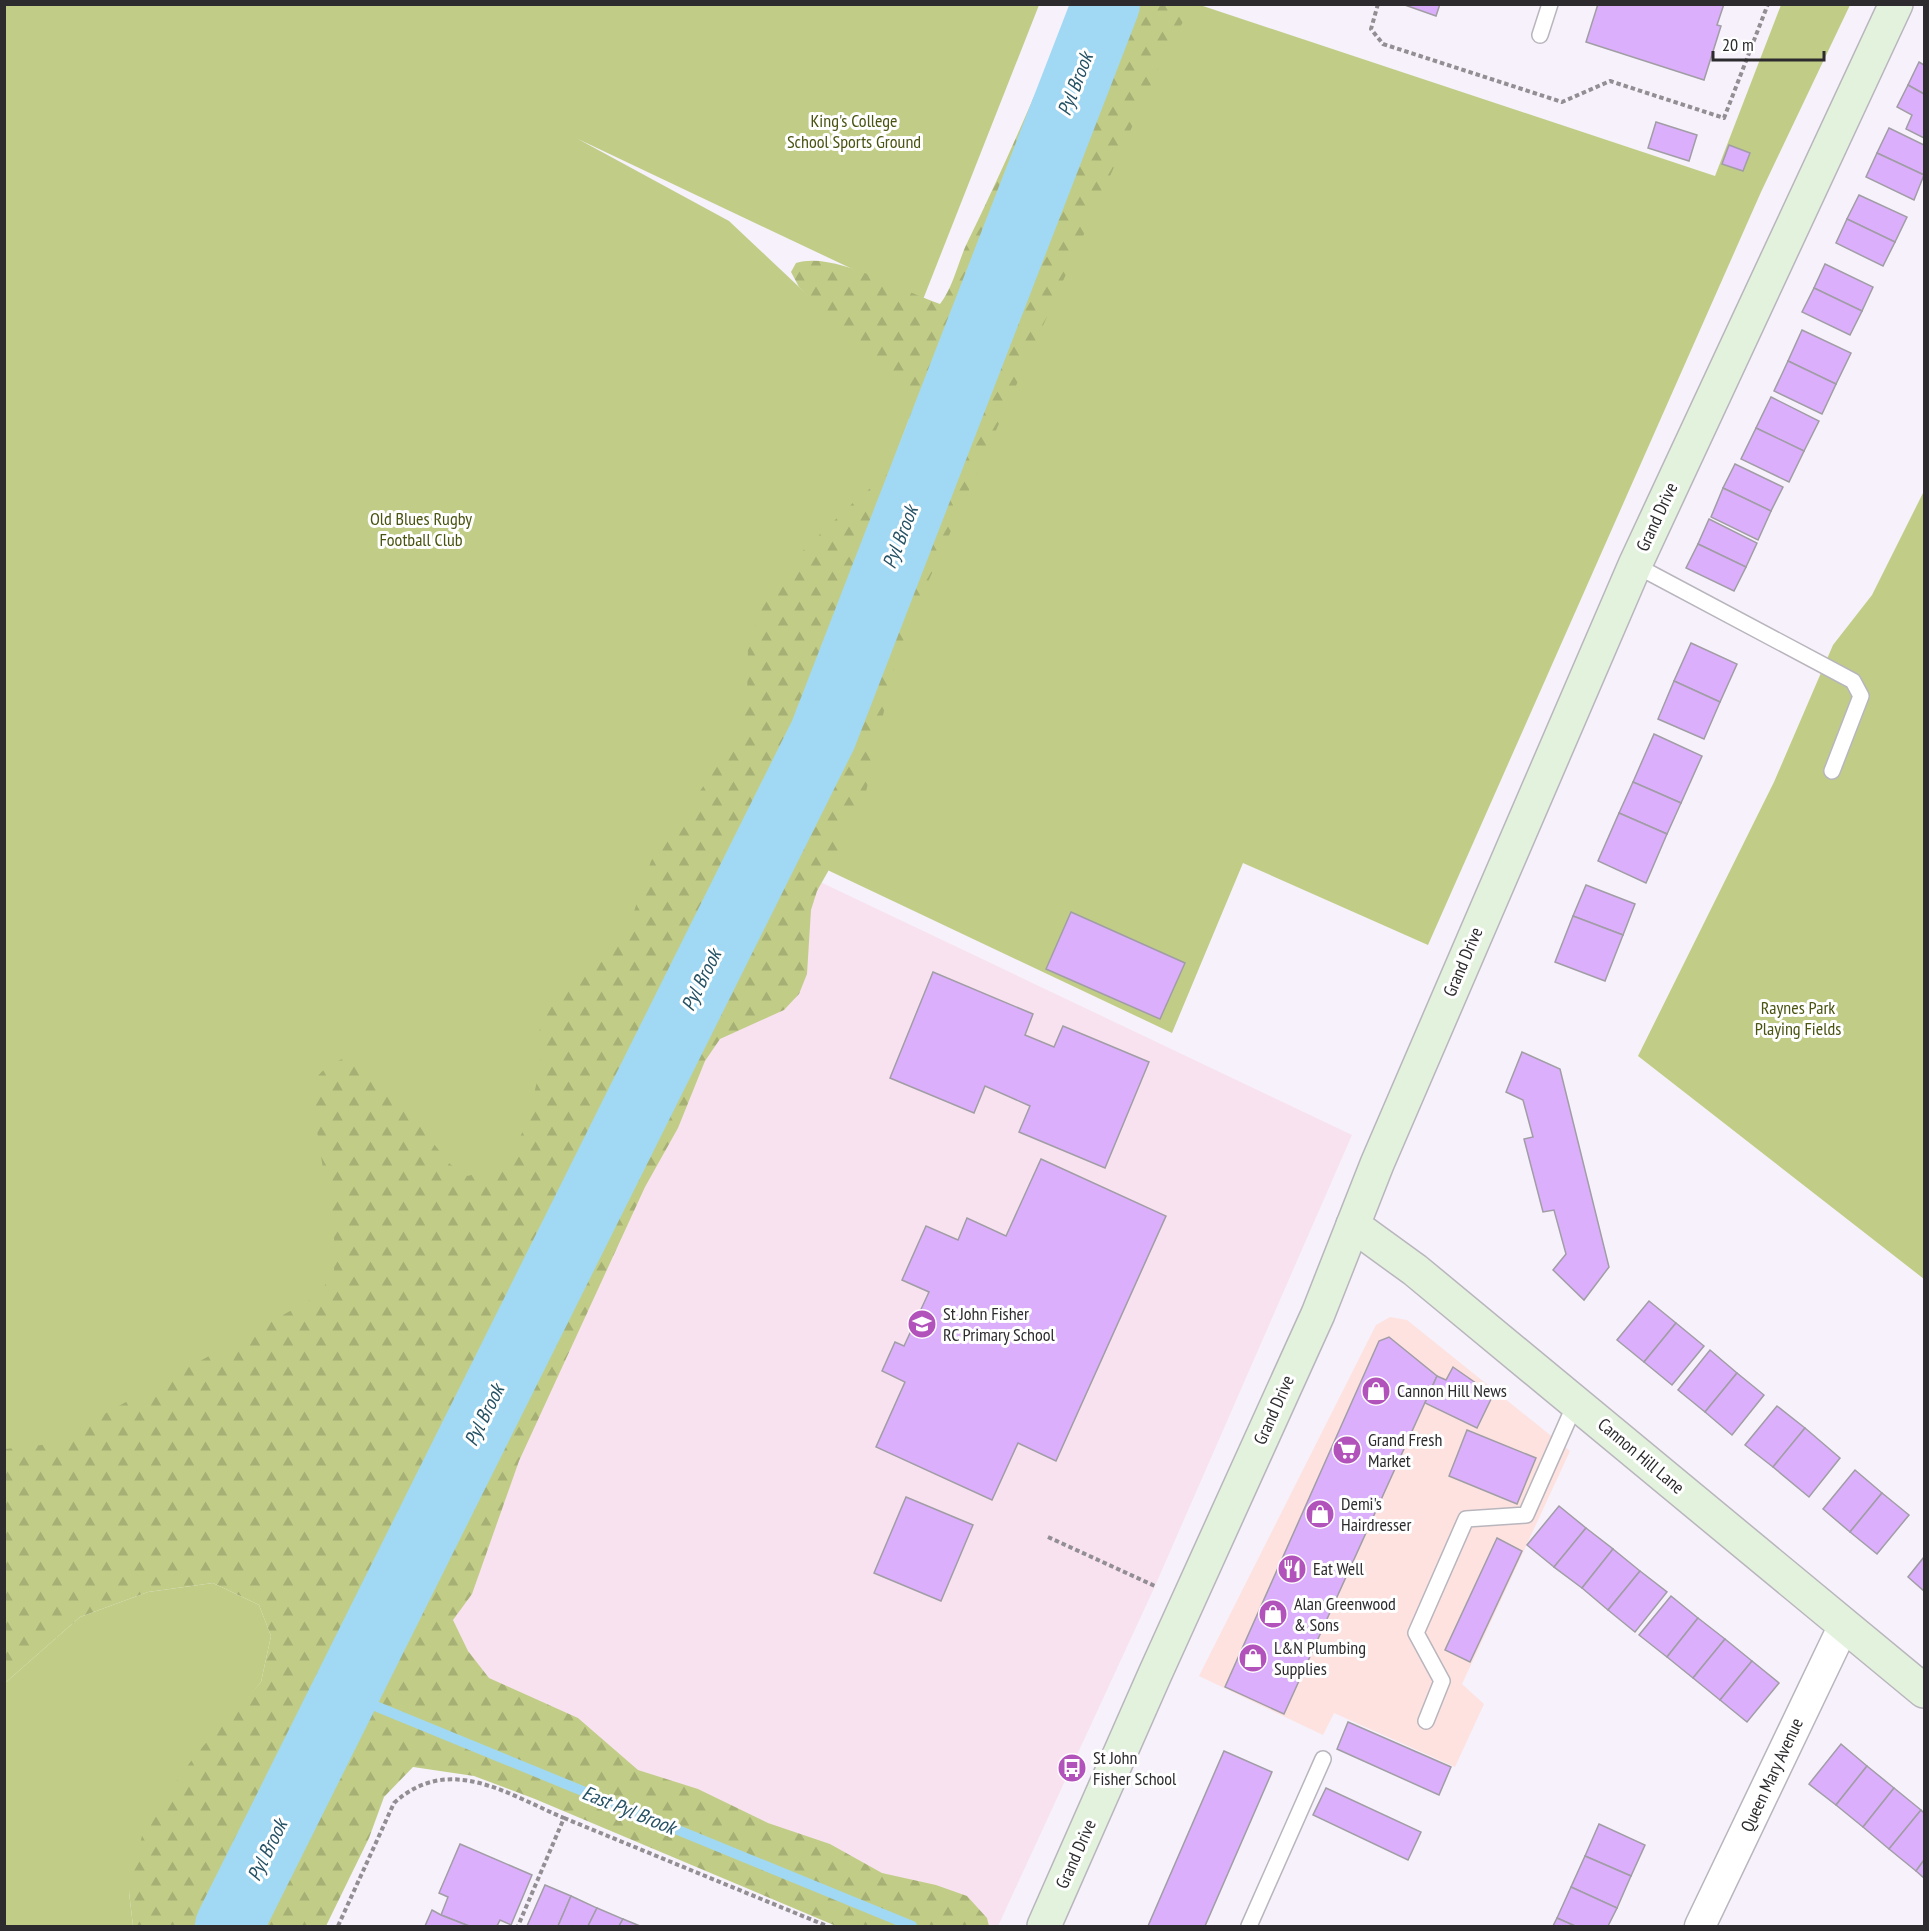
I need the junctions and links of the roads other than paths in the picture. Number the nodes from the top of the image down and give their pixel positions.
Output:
1 (1550, 4) edge
2 (1896, 4) edge
3 (1540, 35) dead end
4 (1635, 565) junction
5 (1832, 771) dead end
6 (1353, 1225) junction
7 (1576, 1402) junction
8 (1844, 1625) junction
9 (1924, 1691) edge
10 (1426, 1721) dead end
11 (1323, 1759) dead end
12 (1044, 1926) edge
13 (1249, 1926) edge
14 (1700, 1926) edge

1 - 3 lane
2 - 4 main road, Grand Drive
4 - 5 lane
4 - 6 main road, Grand Drive
6 - 7 main road, Cannon Hill Lane
6 - 12 main road, Grand Drive
7 - 8 main road, Cannon Hill Lane
7 - 10 lane
8 - 9 main road, Cannon Hill Lane
8 - 14 street, Queen Mary Avenue
11 - 13 lane

